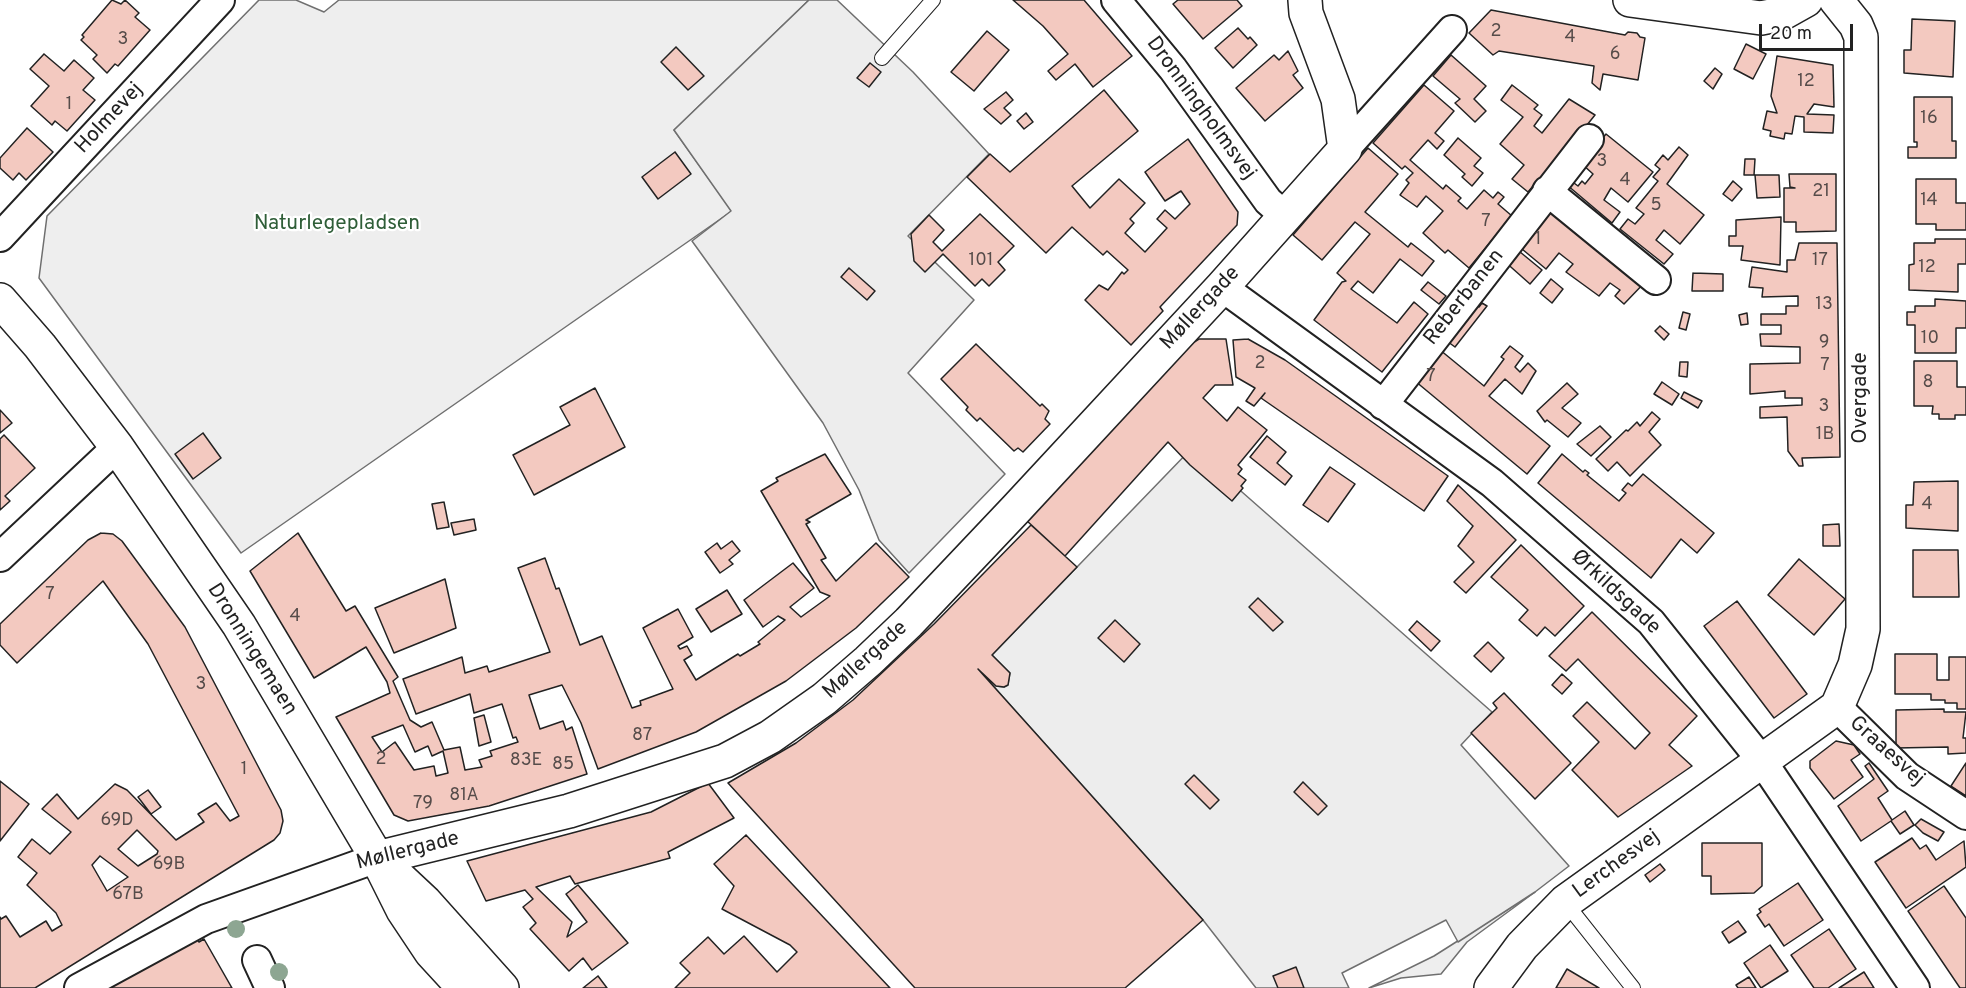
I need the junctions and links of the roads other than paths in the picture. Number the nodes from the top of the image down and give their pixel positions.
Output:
1 (220, 0) edge
2 (933, 0) edge
3 (1116, 0) edge
4 (1305, 0) edge
5 (1630, 0) edge
6 (1806, 0) edge
7 (1836, 0) edge
8 (1452, 30) dead end
9 (882, 58) dead end
10 (1590, 139) dead end
11 (1345, 148) junction
12 (1547, 191) junction
13 (1285, 216) junction
14 (0, 237) edge
15 (1656, 280) dead end
16 (1222, 287) junction
17 (0, 300) edge
18 (1383, 405) junction
19 (117, 447) junction
20 (0, 556) edge
21 (1837, 707) junction
22 (1762, 761) junction
23 (1966, 815) edge
24 (377, 858) junction
25 (1565, 902) junction
26 (257, 960) dead end
27 (79, 988) edge
28 (270, 988) edge
29 (464, 988) edge
30 (502, 988) edge
31 (1491, 988) edge
32 (1633, 988) edge
33 (1915, 988) edge

1 - 14 street, Holmevej
2 - 9 lane
3 - 13 street, Dronningholmsvej
4 - 11 street
5 - 6 street
7 - 21 street, Overgade
8 - 11 street, Møllergade
10 - 12 street, Reberbanen
11 - 13 street, Møllergade
12 - 15 street
12 - 18 street, Reberbanen
13 - 16 street, Møllergade
16 - 18 street, Ørkildsgade
16 - 24 street, Møllergade
17 - 19 street, Dronningemaen
18 - 22 street, Ørkildsgade
19 - 20 street
19 - 24 street, Dronningemaen
21 - 22 street
21 - 23 street, Graaesvej
22 - 25 street, Lerchesvej
22 - 33 street, Ørkildsgade
24 - 27 street, Møllergade
24 - 29 street, Dronningemaen
24 - 30 street, Dronningemaen
25 - 31 street, Lerchesvej
25 - 32 lane
26 - 28 street

